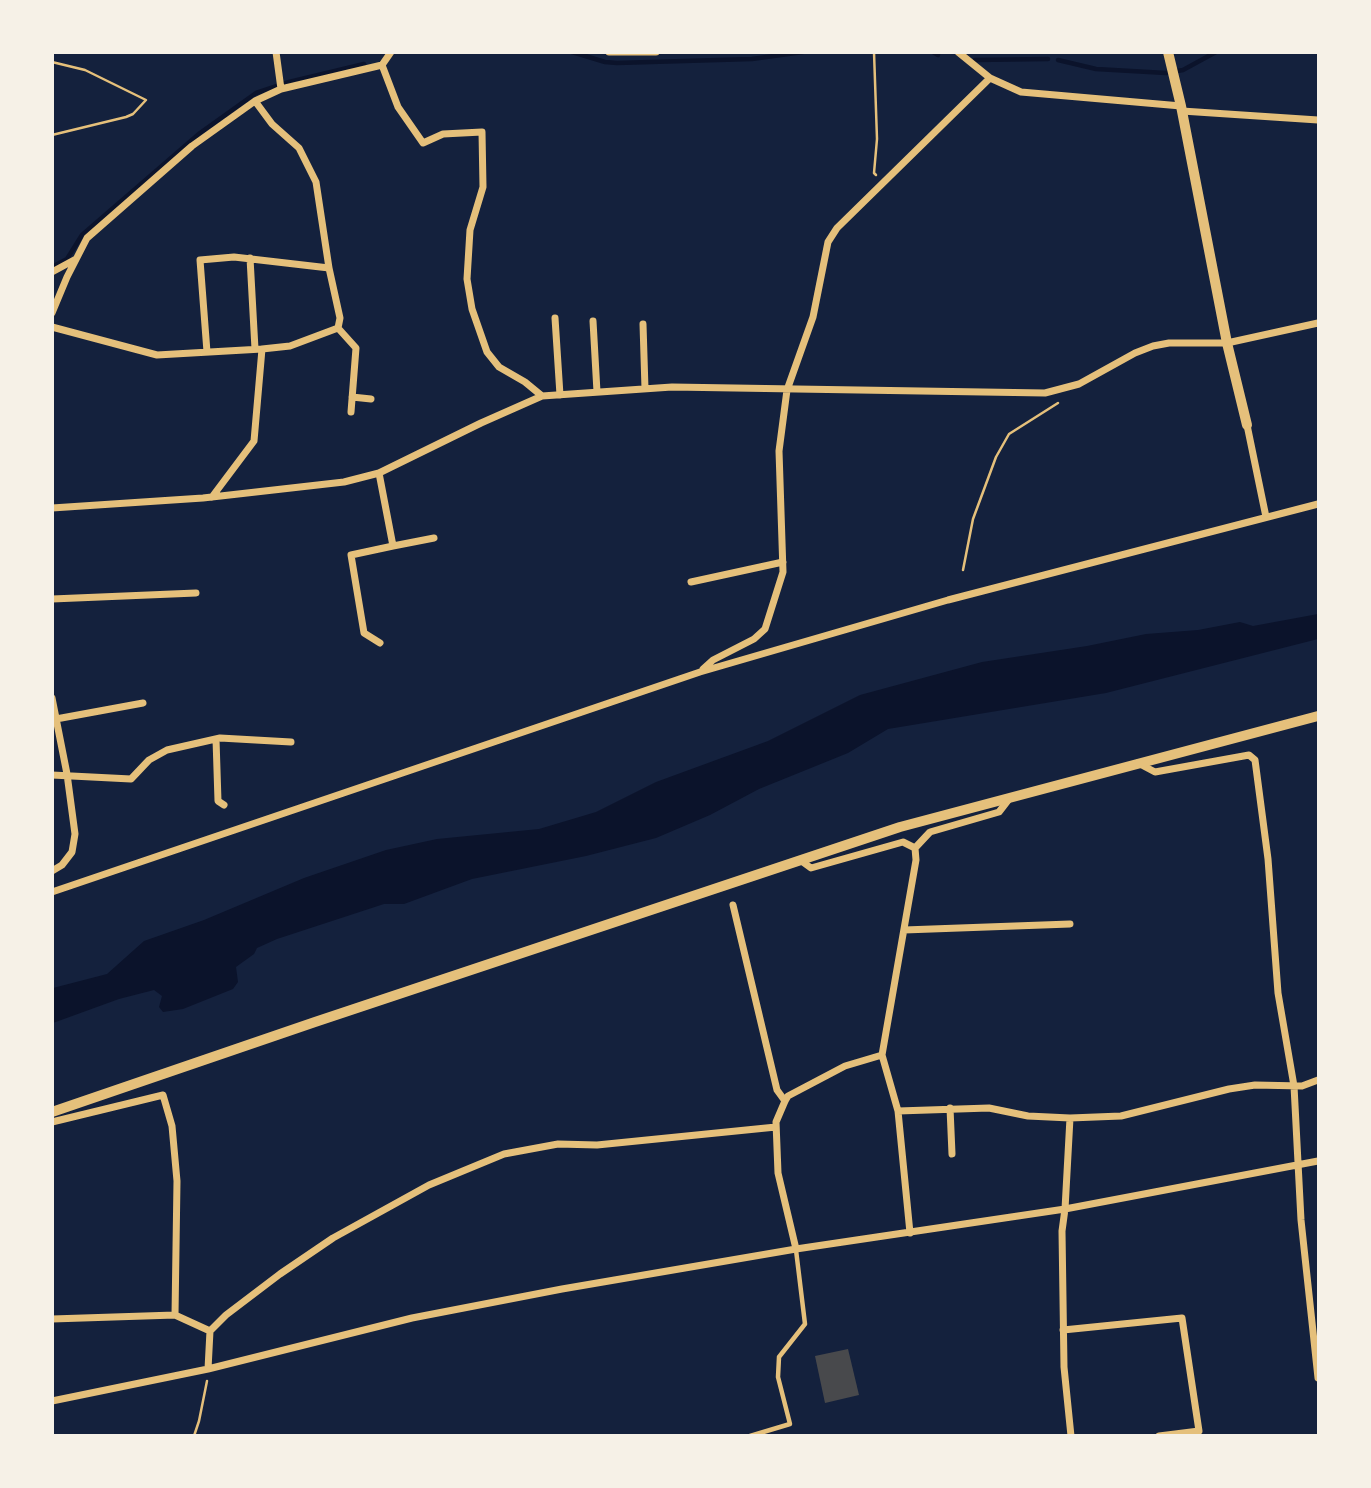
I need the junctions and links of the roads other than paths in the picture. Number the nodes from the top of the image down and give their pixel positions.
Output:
1 (275, 52) edge
2 (391, 52) edge
3 (609, 52) edge
4 (656, 52) edge
5 (958, 52) edge
6 (1168, 52) edge
7 (382, 65) junction
8 (990, 78) junction
9 (281, 89) junction
10 (255, 101) junction
11 (1181, 108) junction
12 (1318, 120) edge
13 (77, 258) junction
14 (250, 258) junction
15 (329, 268) junction
16 (52, 272) edge
17 (52, 313) edge
18 (555, 318) dead end
19 (593, 321) dead end
20 (1318, 323) edge
21 (643, 324) dead end
22 (52, 327) edge
23 (338, 328) junction
24 (1227, 343) junction
25 (258, 349) junction
26 (206, 352) junction
27 (645, 389) junction
28 (788, 390) junction
29 (597, 392) junction
30 (560, 395) junction
31 (542, 396) junction
32 (352, 397) junction
33 (371, 399) dead end
34 (352, 412) dead end
35 (1247, 425) joint
36 (379, 473) junction
37 (212, 497) junction
38 (1318, 504) edge
39 (52, 508) edge
40 (1266, 517) junction
41 (433, 538) dead end
42 (393, 545) junction
43 (783, 562) junction
44 (691, 582) dead end
45 (196, 593) dead end
46 (52, 599) edge
47 (380, 643) dead end
48 (700, 672) junction
49 (52, 698) edge
50 (142, 703) dead end
51 (1318, 716) edge
52 (56, 719) junction
53 (216, 739) junction
54 (291, 742) dead end
55 (1138, 763) junction
56 (67, 774) junction
57 (52, 775) edge
58 (1009, 799) junction
59 (224, 805) dead end
60 (915, 848) junction
61 (799, 859) junction
62 (52, 871) edge
63 (52, 892) edge
64 (733, 905) dead end
65 (1070, 924) dead end
66 (904, 930) junction
67 (882, 1055) junction
68 (1318, 1080) edge
69 (1294, 1086) junction
70 (785, 1101) junction
71 (950, 1108) junction
72 (898, 1111) junction
73 (52, 1112) edge
74 (1070, 1118) junction
75 (52, 1122) edge
76 (776, 1127) junction
77 (952, 1154) dead end
78 (1318, 1161) edge
79 (1300, 1165) junction
80 (1065, 1209) junction
81 (910, 1233) junction
82 (796, 1249) junction
83 (176, 1315) junction
84 (52, 1320) edge
85 (1063, 1330) junction
86 (210, 1331) junction
87 (208, 1368) junction
88 (1318, 1378) edge
89 (52, 1401) edge
90 (750, 1436) edge
91 (1071, 1436) edge
92 (1159, 1436) edge

1 - 9 street
2 - 7 street
3 - 4 street
5 - 8 street
6 - 11 street
7 - 9 street
7 - 31 street
8 - 11 street
8 - 28 street
9 - 10 street
10 - 13 street
10 - 15 street
11 - 12 street
11 - 24 street
13 - 16 street
13 - 17 street
14 - 15 street
14 - 25 street
14 - 26 street
15 - 23 street
18 - 30 street
19 - 29 street
20 - 24 street
21 - 27 street
22 - 26 street
23 - 25 street
23 - 32 street
24 - 28 street
24 - 35 street
25 - 26 street
25 - 37 street
27 - 28 street
27 - 29 street
28 - 43 street
29 - 30 street
30 - 31 street
31 - 36 street
32 - 33 street
32 - 34 street
35 - 40 street
36 - 37 street
36 - 42 street
37 - 39 street
38 - 40 street
40 - 48 street
41 - 42 street
42 - 47 street
43 - 44 street
43 - 48 street
45 - 46 street
48 - 63 street
49 - 52 street
50 - 52 street
51 - 55 street
52 - 56 street
53 - 54 street
53 - 56 street
53 - 59 street
55 - 58 street
55 - 69 street
56 - 57 street
56 - 62 street
58 - 60 street
58 - 61 street
60 - 61 street
60 - 66 street
61 - 73 street
64 - 70 street
65 - 66 street
66 - 67 street
67 - 70 street
67 - 72 street
68 - 69 street
69 - 74 street
69 - 79 street
70 - 76 street
71 - 72 street
71 - 74 street
71 - 77 street
72 - 81 street
74 - 80 street
75 - 83 street
76 - 82 street
76 - 86 street
78 - 79 street
79 - 80 street
79 - 88 street
80 - 81 street
80 - 85 street
81 - 82 street
82 - 87 street
82 - 90 lane
83 - 84 street
83 - 86 street
85 - 91 street
85 - 92 street
86 - 87 street
87 - 89 street

